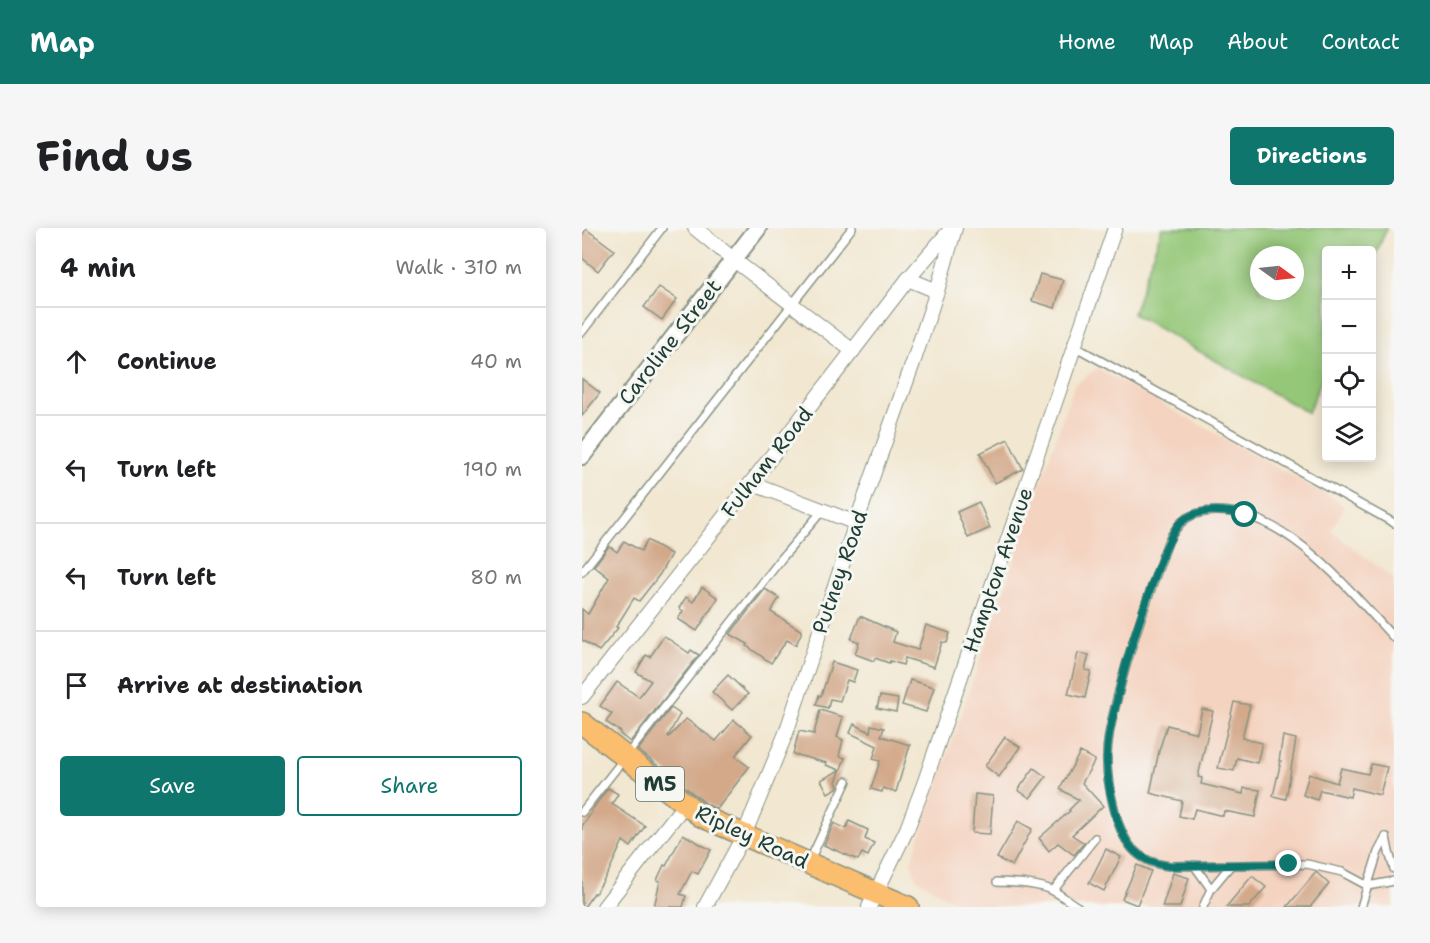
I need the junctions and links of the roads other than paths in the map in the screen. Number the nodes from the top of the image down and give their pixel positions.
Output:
1 (662, 228) edge
2 (694, 228) edge
3 (758, 228) edge
4 (852, 228) edge
5 (953, 228) edge
6 (1114, 228) edge
7 (734, 260) junction
8 (908, 279) junction
9 (937, 291) junction
10 (791, 304) junction
11 (582, 332) edge
12 (1074, 346) junction
13 (853, 351) junction
14 (582, 456) edge
15 (751, 483) junction
16 (822, 511) junction
17 (856, 523) junction
18 (1394, 523) edge
19 (582, 572) edge
20 (1394, 638) edge
21 (582, 697) edge
22 (582, 723) edge
23 (625, 757) junction
24 (847, 781) dead end
25 (685, 804) junction
26 (582, 812) edge
27 (744, 835) junction
28 (1095, 838) dead end
29 (808, 864) junction
30 (1194, 865) junction
31 (1231, 865) junction
32 (1394, 869) edge
33 (997, 882) dead end
34 (1394, 882) edge
35 (1368, 886) junction
36 (1211, 889) junction
37 (1053, 891) junction
38 (873, 900) edge
39 (604, 907) edge
40 (705, 907) edge
41 (908, 907) edge
42 (1078, 907) edge
43 (1203, 907) edge
44 (1361, 907) edge

1 - 11 lane
2 - 7 street
3 - 7 street, Caroline Street
4 - 10 lane
5 - 8 street, Fulham Road
5 - 9 street, Putney Road
6 - 12 street, Hampton Avenue
7 - 10 street
7 - 14 street, Caroline Street
8 - 9 street
8 - 13 street, Fulham Road
9 - 17 street, Putney Road
10 - 13 street
10 - 19 lane
12 - 18 lane
12 - 38 street, Hampton Avenue
13 - 15 street, Fulham Road
15 - 16 street
15 - 21 street, Fulham Road
16 - 17 street
16 - 23 lane
17 - 27 street, Putney Road
20 - 30 lane
22 - 23 main road, Ripley Road / M5
23 - 25 main road, Ripley Road / M5
23 - 26 lane
24 - 29 lane
25 - 27 main road, Ripley Road / M5
25 - 39 street
27 - 29 main road, Ripley Road / M5
27 - 40 street, Putney Road
28 - 37 lane
29 - 38 main road, Ripley Road / M5
30 - 31 lane
30 - 36 lane
31 - 35 lane
31 - 36 lane
32 - 35 lane
33 - 37 lane
34 - 35 lane
35 - 44 lane
36 - 43 lane
37 - 42 lane
38 - 41 main road, Ripley Road / M5

